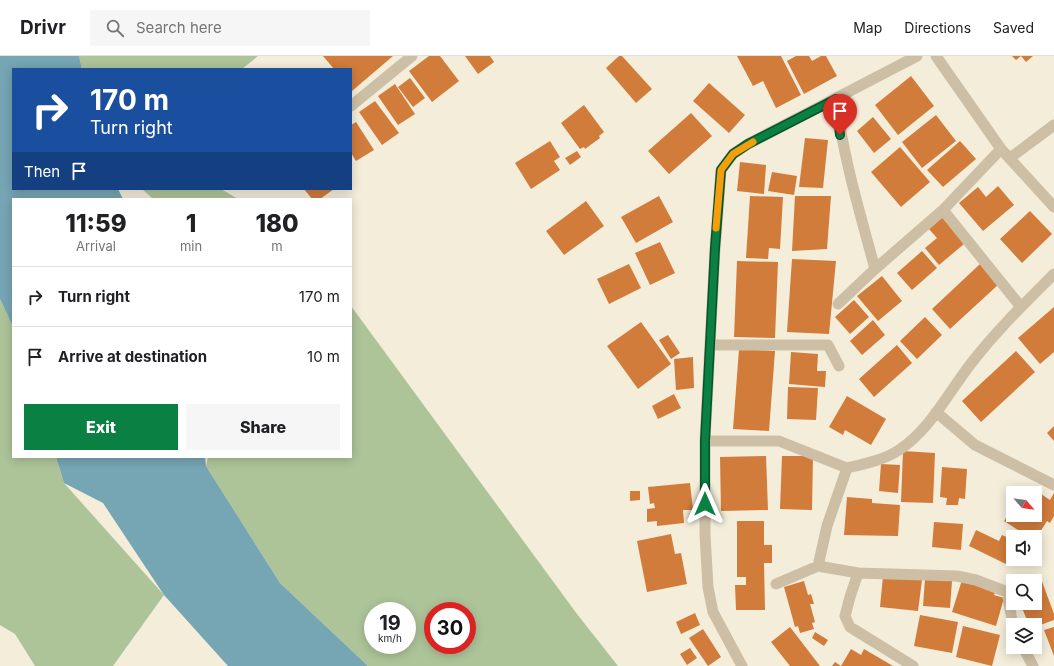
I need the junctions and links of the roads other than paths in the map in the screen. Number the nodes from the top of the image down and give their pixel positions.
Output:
1 (412, 56) edge
2 (917, 56) edge
3 (936, 56) edge
4 (836, 99) junction
5 (352, 105) edge
6 (1054, 125) edge
7 (1001, 149) junction
8 (1010, 158) junction
9 (1054, 207) edge
10 (943, 210) junction
11 (875, 269) junction
12 (1054, 274) edge
13 (838, 304) dead end
14 (1020, 307) junction
15 (710, 345) junction
16 (839, 366) dead end
17 (936, 412) junction
18 (705, 441) junction
19 (847, 468) junction
20 (1054, 486) edge
21 (818, 566) junction
22 (858, 573) junction
23 (776, 584) dead end
24 (1012, 618) edge
25 (1027, 654) edge
26 (742, 666) edge
27 (913, 666) edge
28 (1033, 666) edge

1 - 5 street
2 - 4 street
3 - 7 street
4 - 11 street
4 - 15 street
6 - 8 street
7 - 8 street
7 - 10 street
8 - 9 street
10 - 11 street
10 - 14 street
11 - 13 street
12 - 14 street
14 - 17 street
15 - 16 street
15 - 18 street
17 - 19 street
17 - 20 street
18 - 19 street
18 - 26 street
19 - 21 street
21 - 22 street
21 - 23 street
22 - 24 street
22 - 27 street
25 - 28 street

